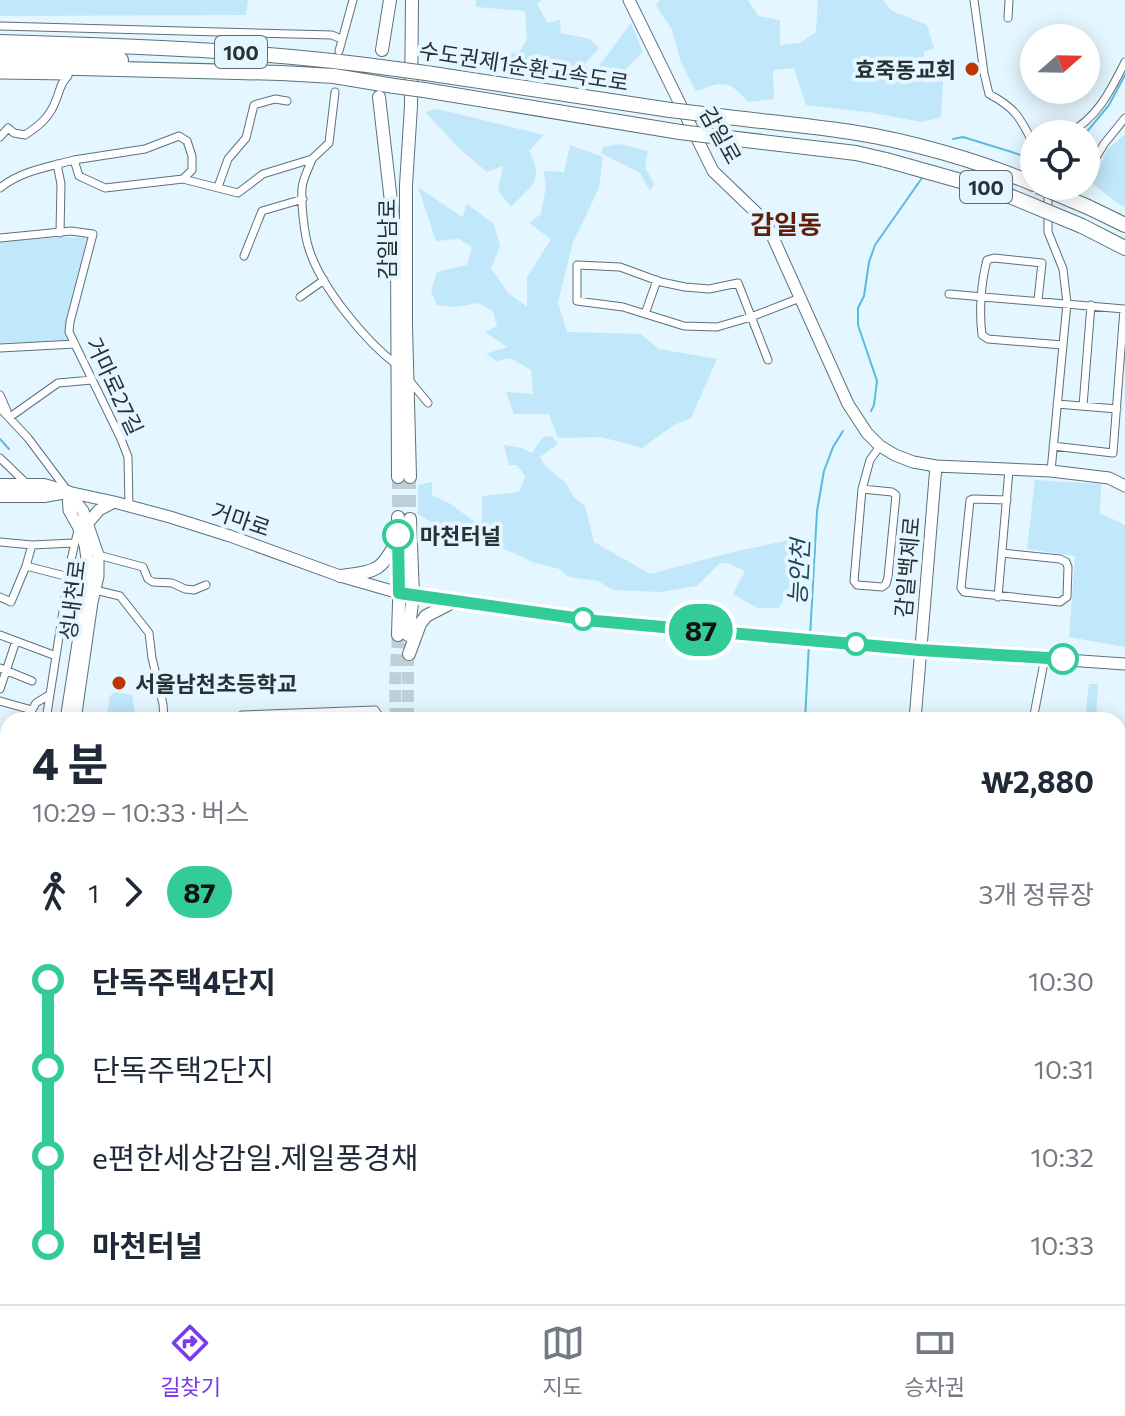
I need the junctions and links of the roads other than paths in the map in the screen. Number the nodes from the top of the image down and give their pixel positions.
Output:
1 (353, 0) edge
2 (390, 0) edge
3 (412, 0) edge
4 (629, 0) edge
5 (974, 0) edge
6 (1009, 0) edge
7 (1008, 18) dead end
8 (0, 26) edge
9 (341, 39) junction
10 (0, 42) edge
11 (382, 50) dead end
12 (339, 51) dead end
13 (0, 55) edge
14 (86, 57) junction
15 (1125, 62) edge
16 (0, 66) edge
17 (0, 75) edge
18 (335, 92) dead end
19 (379, 97) dead end
20 (287, 101) dead end
21 (1021, 120) edge
22 (1087, 120) edge
23 (1124, 123) edge
24 (0, 137) edge
25 (1100, 151) edge
26 (312, 159) junction
27 (74, 160) junction
28 (57, 164) junction
29 (183, 179) junction
30 (1020, 181) edge
31 (218, 187) junction
32 (0, 188) edge
33 (303, 199) junction
34 (1043, 200) edge
35 (1070, 200) edge
36 (1122, 223) edge
37 (60, 233) junction
38 (0, 238) edge
39 (1125, 248) edge
40 (244, 256) dead end
41 (324, 280) junction
42 (657, 280) junction
43 (949, 294) dead end
44 (982, 296) junction
45 (300, 297) dead end
46 (800, 298) junction
47 (1038, 300) junction
48 (1067, 303) junction
49 (1091, 305) junction
50 (645, 314) junction
51 (751, 317) junction
52 (75, 344) junction
53 (1063, 345) junction
54 (0, 348) edge
55 (768, 360) dead end
56 (397, 365) junction
57 (407, 379) junction
58 (92, 380) junction
59 (0, 395) edge
60 (428, 403) dead end
61 (1057, 404) junction
62 (1083, 406) junction
63 (0, 408) edge
64 (1117, 409) junction
65 (10, 417) junction
66 (880, 446) junction
67 (1053, 446) junction
68 (0, 458) edge
69 (936, 466) junction
70 (1009, 470) junction
71 (1051, 471) junction
72 (0, 485) edge
73 (28, 485) junction
74 (1125, 486) edge
75 (862, 489) junction
76 (68, 492) junction
77 (0, 496) edge
78 (1007, 500) junction
79 (114, 502) junction
80 (129, 506) junction
81 (84, 526) junction
82 (398, 537) junction
83 (0, 542) edge
84 (74, 543) junction
85 (32, 545) junction
86 (1002, 553) junction
87 (98, 555) junction
88 (26, 566) junction
89 (340, 576) junction
90 (69, 577) junction
91 (206, 585) dead end
92 (91, 588) junction
93 (399, 593) junction
94 (413, 595) junction
95 (0, 597) edge
96 (998, 597) junction
97 (455, 601) junction
98 (0, 635) edge
99 (16, 641) junction
100 (920, 650) junction
101 (409, 654) tunnel mouth
102 (56, 656) junction
103 (1045, 657) junction
104 (1125, 664) edge
105 (2, 669) edge
106 (32, 681) dead end
107 (0, 689) edge
108 (49, 695) junction
109 (0, 701) edge
110 (32, 710) joint
111 (47, 712) edge
112 (68, 712) edge
113 (76, 712) edge
114 (164, 712) edge
115 (322, 712) edge
116 (376, 712) edge
117 (916, 712) edge
118 (1035, 712) edge

1 - 9 street
2 - 11 main road
3 - 57 main road, 감일남로
4 - 46 street, 감일로
5 - 21 street
6 - 7 street
8 - 9 street
9 - 12 street
10 - 14 highway, 수도권제1순환고속도로 / 100
13 - 14 highway, 수도권제1순환고속도로 / 100
14 - 16 highway, 수도권제1순환고속도로 / 100
14 - 30 highway, 수도권제1순환고속도로 / 100, bridge
14 - 39 highway, 수도권제1순환고속도로 / 100, bridge
15 - 22 street
17 - 24 street
18 - 26 street
19 - 56 main road, 감일남로
20 - 31 street
23 - 25 street
26 - 31 street
26 - 33 street
27 - 28 street
27 - 29 street
27 - 29 street
28 - 32 street
28 - 37 street
29 - 31 street
33 - 40 street
33 - 41 street
34 - 48 street
35 - 36 highway, 수도권제1순환고속도로 / 100, bridge
37 - 38 street, 거마로27길
37 - 52 street, 거마로27길
41 - 45 street
41 - 56 street
42 - 50 street
42 - 50 street
42 - 51 street
43 - 44 street
44 - 47 street
44 - 47 street
44 - 53 street
46 - 51 street
46 - 66 street, 감일로
47 - 48 street
48 - 49 street
48 - 53 street
49 - 62 street
49 - 64 street
50 - 51 street
51 - 55 street
52 - 54 street
52 - 58 street, 거마로27길
53 - 61 street
56 - 57 main road, 감일남로
57 - 60 street
58 - 65 street
58 - 80 street, 거마로27길
59 - 65 street
61 - 62 street
61 - 67 street
62 - 64 street
63 - 65 street, 성내천로
64 - 67 street
65 - 76 street, 성내천로
66 - 69 street
66 - 75 street
67 - 71 street
68 - 73 street
69 - 70 street
69 - 100 street, 감일백제로
70 - 71 street
70 - 78 street
71 - 74 street
72 - 73 main road, 거마로
73 - 76 main road, 거마로
75 - 75 street
76 - 77 main road, 거마로
76 - 79 street, 거마로
76 - 81 street, 성내천로
78 - 86 street
78 - 96 street
79 - 80 street, 거마로
79 - 81 street
80 - 89 street, 거마로
81 - 84 street
81 - 87 street, 성내천로
81 - 92 street, 성내천로
82 - 89 main road
82 - 93 main road
82 - 94 main road
83 - 85 street
84 - 85 street
84 - 90 street
85 - 88 street
86 - 96 street
86 - 96 street
87 - 91 street
87 - 92 street, 성내천로
88 - 90 street, 성내천로
88 - 95 street
89 - 93 street, 거마로
90 - 92 street, 성내천로
90 - 102 street
92 - 112 street, 성내천로
92 - 113 street, 성내천로
92 - 114 street, 성내천로
93 - 94 street, 거마로
93 - 94 main road
94 - 97 street, 거마로
97 - 100 street, 거마로
97 - 101 main road
98 - 99 street
99 - 102 street
99 - 105 street
100 - 103 street, 거마로
100 - 117 street, 감일백제로
102 - 108 street
103 - 104 street, 거마로
103 - 118 street
105 - 106 street
105 - 107 street
108 - 110 street
108 - 111 street
109 - 110 street
115 - 116 street

